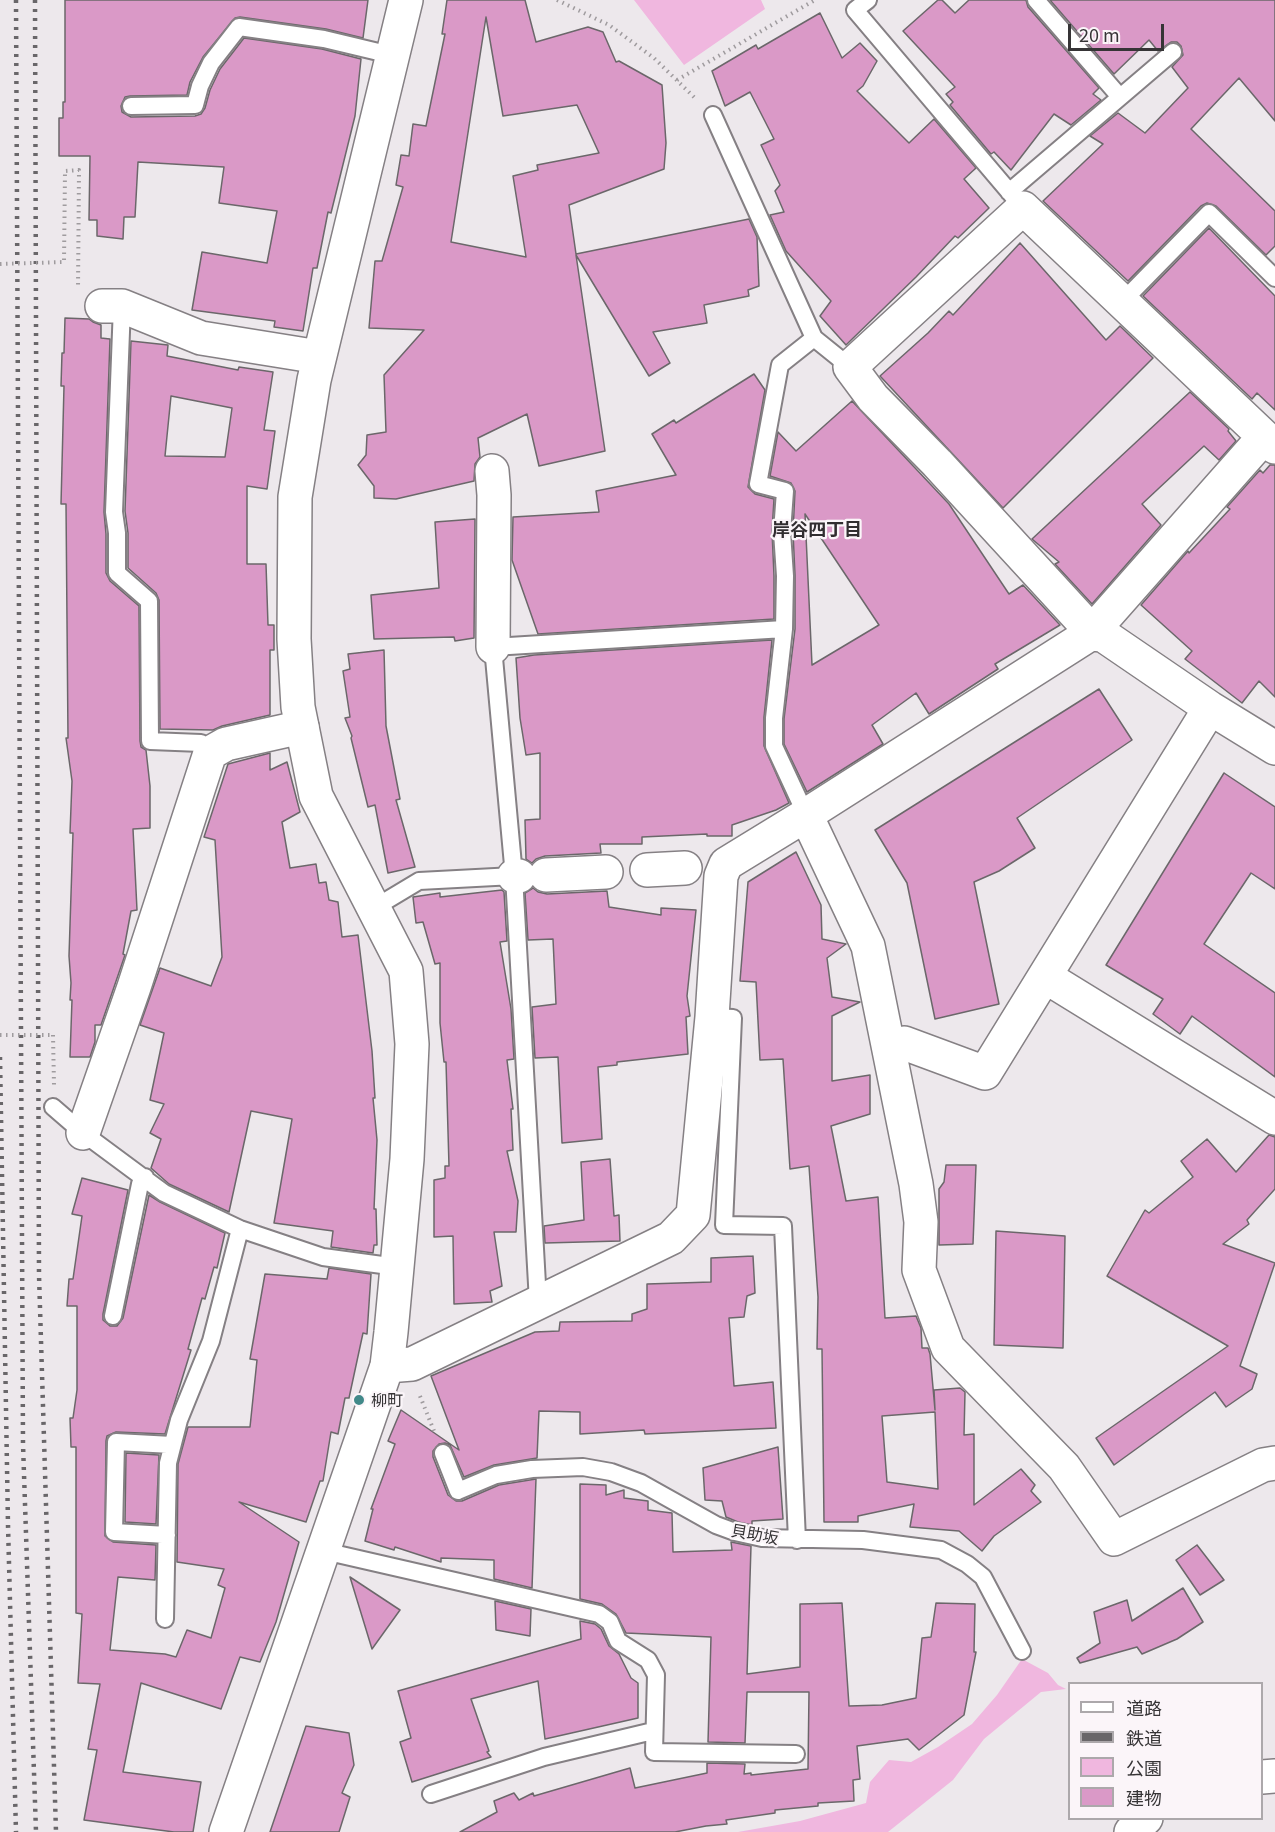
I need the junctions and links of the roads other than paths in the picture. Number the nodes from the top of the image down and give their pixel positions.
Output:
1 (406, 0) edge
2 (868, 0) edge
3 (1036, 0) edge
4 (1173, 52) dead end
5 (391, 55) junction
6 (1120, 97) junction
7 (131, 106) dead end
8 (713, 115) road end
9 (1016, 200) junction
10 (1275, 278) edge
11 (100, 301) joint
12 (1121, 303) junction
13 (814, 338) junction
14 (319, 357) junction
15 (850, 367) junction
16 (1270, 442) edge
17 (492, 471) dead end
18 (784, 629) junction
19 (1089, 633) junction
20 (494, 647) junction
21 (1210, 708) junction
22 (302, 727) junction
23 (1275, 748) edge
24 (210, 753) junction
25 (806, 815) junction
26 (707, 868) junction
27 (647, 870) dead end
28 (606, 872) dead end
29 (527, 876) junction
30 (374, 908) junction
31 (1046, 977) junction
32 (712, 1017) junction
33 (889, 1045) junction
34 (52, 1107) dead end
35 (1275, 1118) edge
36 (83, 1133) junction
37 (145, 1178) junction
38 (240, 1229) junction
39 (397, 1267) junction
40 (538, 1302) junction
41 (113, 1316) dead end
42 (387, 1366) junction
43 (172, 1445) junction
44 (443, 1453) road end
45 (1275, 1463) edge
46 (167, 1535) junction
47 (797, 1540) junction
48 (324, 1551) junction
49 (165, 1619) dead end
50 (1022, 1651) dead end
51 (653, 1731) junction
52 (796, 1754) dead end
53 (430, 1794) dead end
54 (1144, 1820) edge
55 (226, 1832) edge
56 (1131, 1832) edge

1 - 5 street
2 - 9 lane
3 - 6 lane
4 - 6 lane
5 - 7 lane
5 - 14 street
6 - 9 lane
8 - 13 lane
9 - 12 street
9 - 15 street
10 - 12 lane
11 - 14 street
11 - 24 lane
12 - 16 street
13 - 15 lane
13 - 18 lane
14 - 22 street
15 - 19 street
16 - 19 street
17 - 20 street
18 - 20 lane
18 - 25 lane
19 - 21 street
19 - 25 street
20 - 29 lane
21 - 23 street
21 - 31 street
22 - 24 street
22 - 30 street
24 - 36 street
25 - 26 street
25 - 33 street
26 - 27 street
26 - 32 street
28 - 29 street
29 - 30 lane
29 - 40 lane
30 - 39 street
31 - 33 street
31 - 35 street
32 - 40 street
32 - 47 lane
33 - 45 street
34 - 36 lane
36 - 37 lane
37 - 38 lane
37 - 41 lane
38 - 39 lane
38 - 43 lane
39 - 42 street
40 - 42 street
42 - 48 street
43 - 46 lane
43 - 46 lane
44 - 47 lane, 貝助坂
46 - 49 lane
47 - 50 lane, 貝助坂
48 - 51 lane
48 - 55 street
51 - 52 lane
51 - 53 lane
54 - 56 street

